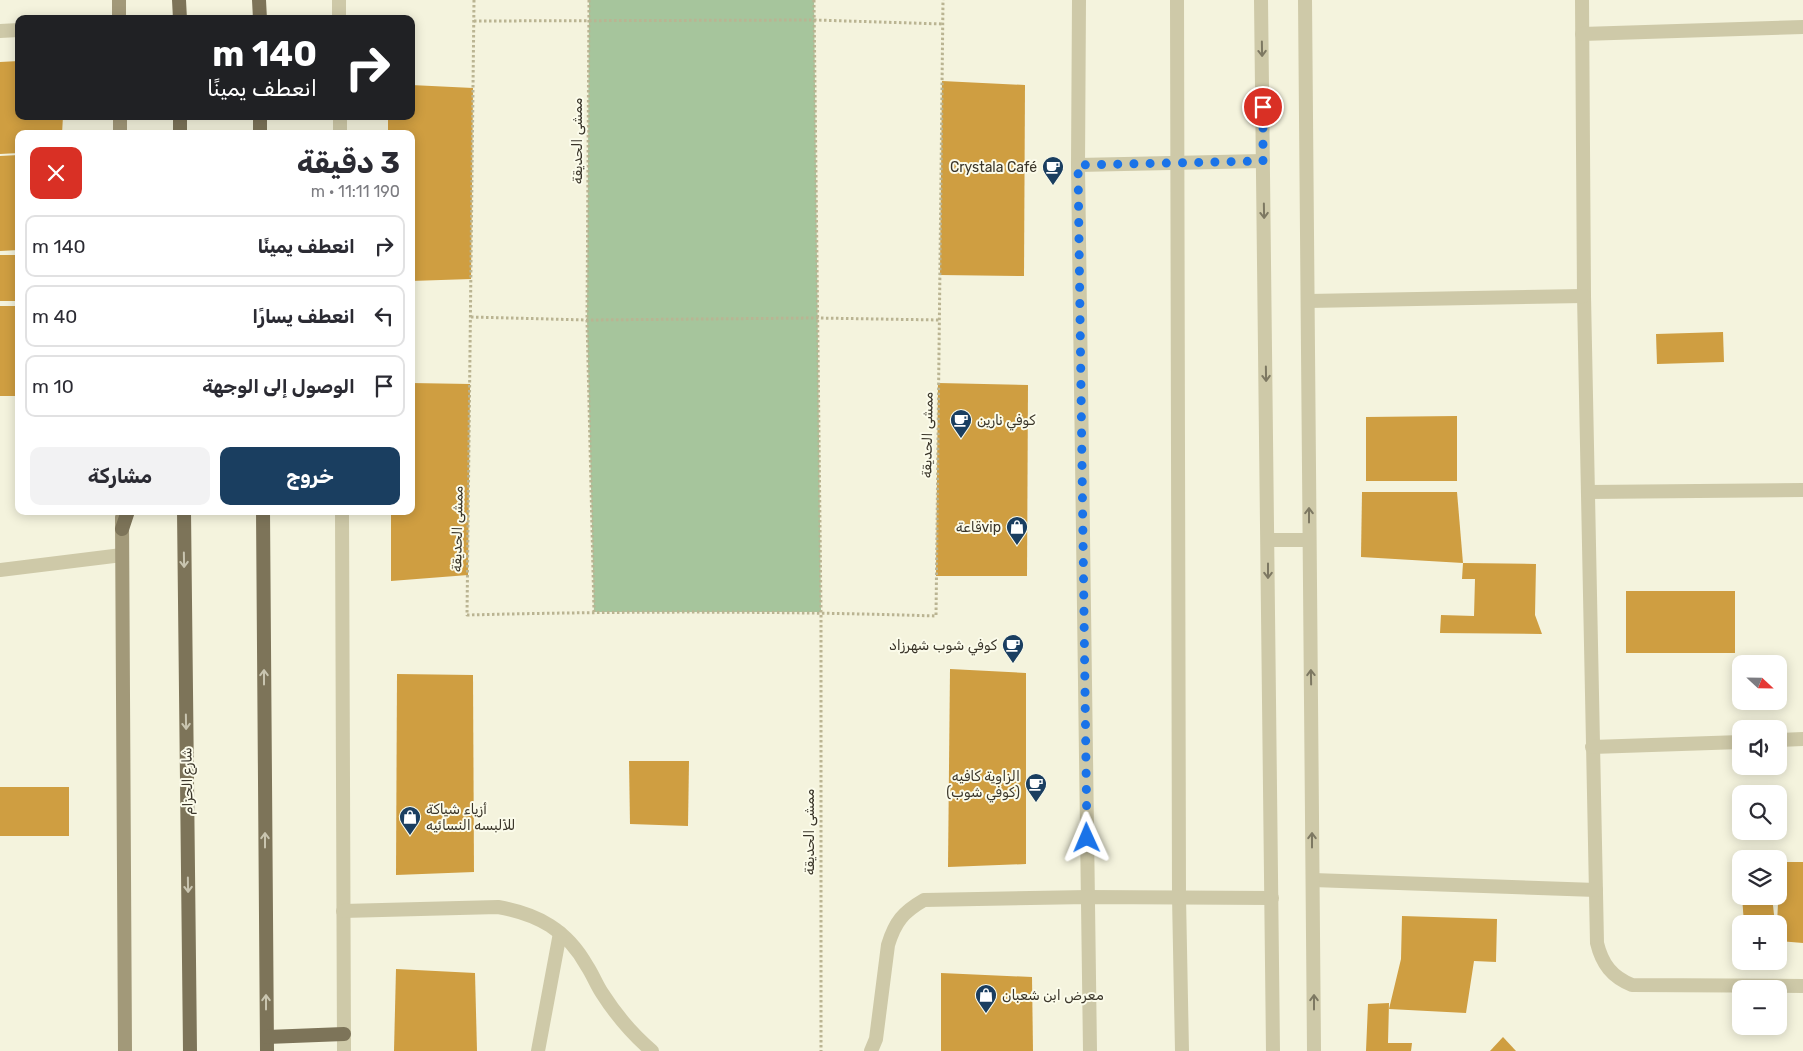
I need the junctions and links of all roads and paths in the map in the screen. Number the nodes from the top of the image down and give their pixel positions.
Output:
1 (119, 0) edge
2 (179, 0) edge
3 (259, 0) edge
4 (339, 0) edge
5 (474, 0) edge
6 (589, 0) edge
7 (814, 0) edge
8 (943, 0) edge
9 (1079, 0) edge
10 (1177, 0) edge
11 (1261, 0) edge
12 (1305, 0) edge
13 (1582, 0) edge
14 (119, 15) edge
15 (180, 15) edge
16 (260, 15) edge
17 (339, 15) edge
18 (814, 20) junction
19 (474, 21) junction
20 (589, 21) junction
21 (943, 24) junction
22 (1803, 27) edge
23 (15, 30) edge
24 (0, 31) edge
25 (1582, 34) junction
26 (1263, 161) junction
27 (1178, 163) junction
28 (1078, 165) junction
29 (1584, 296) junction
30 (1308, 301) junction
31 (471, 317) junction
32 (817, 318) junction
33 (587, 320) junction
34 (939, 320) junction
35 (1803, 490) edge
36 (1588, 492) junction
37 (122, 515) edge
38 (127, 515) edge
39 (184, 515) edge
40 (263, 515) edge
41 (342, 515) edge
42 (122, 529) junction
43 (1268, 540) junction
44 (1309, 540) junction
45 (122, 555) junction
46 (0, 570) edge
47 (594, 612) junction
48 (820, 612) junction
49 (1803, 739) edge
50 (1787, 740) edge
51 (1732, 742) edge
52 (1592, 747) junction
53 (1313, 880) junction
54 (1596, 890) junction
55 (1088, 897) junction
56 (1179, 897) junction
57 (1272, 898) junction
58 (344, 910) junction
59 (560, 932) junction
60 (1803, 986) edge
61 (344, 1034) junction
62 (267, 1037) junction
63 (125, 1051) edge
64 (190, 1051) edge
65 (267, 1051) edge
66 (344, 1051) edge
67 (538, 1051) edge
68 (652, 1051) edge
69 (821, 1051) edge
70 (871, 1051) edge
71 (1090, 1051) edge
72 (1182, 1051) edge
73 (1274, 1051) edge
74 (1314, 1051) edge

1 - 14 main road
2 - 15 main road
3 - 16 main road
4 - 17 street
5 - 19 path, ممشى الحديقة
6 - 20 path, ممشى الحديقة
7 - 18 path, ممشى الحديقة
8 - 21 path, ممشى الحديقة
9 - 28 street
10 - 27 street
11 -> 26 street
12 - 30 street
13 - 25 street
18 - 20 path
18 - 21 path
18 - 32 path, ممشى الحديقة
19 - 20 path
19 - 31 path, ممشى الحديقة
20 - 33 path, ممشى الحديقة
21 - 34 path, ممشى الحديقة
22 - 25 street
23 - 24 street
25 - 29 street
26 - 27 street
26 -> 43 street
27 - 28 street
27 - 56 street
28 - 55 street
29 - 30 street
29 - 36 street
44 -> 30 street
31 - 33 path
31 - 47 path, ممشى الحديقة
32 - 33 path
32 - 34 path
32 - 48 path, ممشى الحديقة
33 - 47 path, ممشى الحديقة
34 - 48 path, ممشى الحديقة
35 - 36 street
36 - 52 street
37 - 42 main road
38 - 42 main road
39 -> 64 main road, شارع الحزام
62 -> 40 main road
41 - 58 street
42 - 45 main road
43 - 44 street
43 -> 57 street
53 -> 44 street
45 - 46 street
45 - 63 main road
47 - 48 path, ممشى الحديقة
48 - 69 path, ممشى الحديقة
49 - 50 street
51 - 52 street
52 - 54 street
53 - 54 street
74 -> 53 street
54 - 60 street
55 - 56 street
55 - 70 street
55 - 71 street
56 - 57 street
56 - 72 street
57 - 73 street
58 - 59 street
58 - 61 street
59 - 67 street
59 - 68 street
61 - 62 main road
61 - 66 street
62 - 65 main road

